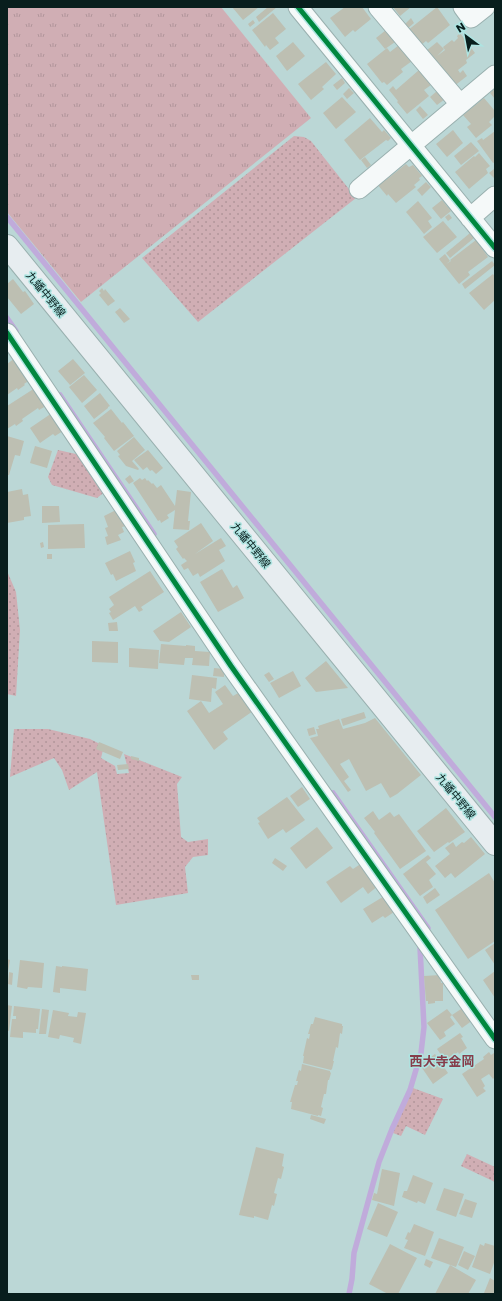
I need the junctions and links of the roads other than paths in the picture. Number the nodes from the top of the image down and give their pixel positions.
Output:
1 (298, 7) edge
2 (378, 7) edge
3 (463, 7) edge
4 (485, 7) edge
5 (495, 75) edge
6 (460, 104) junction
7 (410, 145) junction
8 (359, 189) dead end
9 (495, 196) edge
10 (470, 218) junction
11 (7, 246) edge
12 (495, 248) edge
13 (7, 333) edge
14 (495, 844) edge
15 (495, 1039) edge

1 - 7 street
2 - 6 street
3 - 4 street
5 - 6 street
6 - 7 street
7 - 8 street
7 - 10 street
9 - 10 street
10 - 12 street
11 - 14 main road, 九蟠中野線
13 - 15 street

